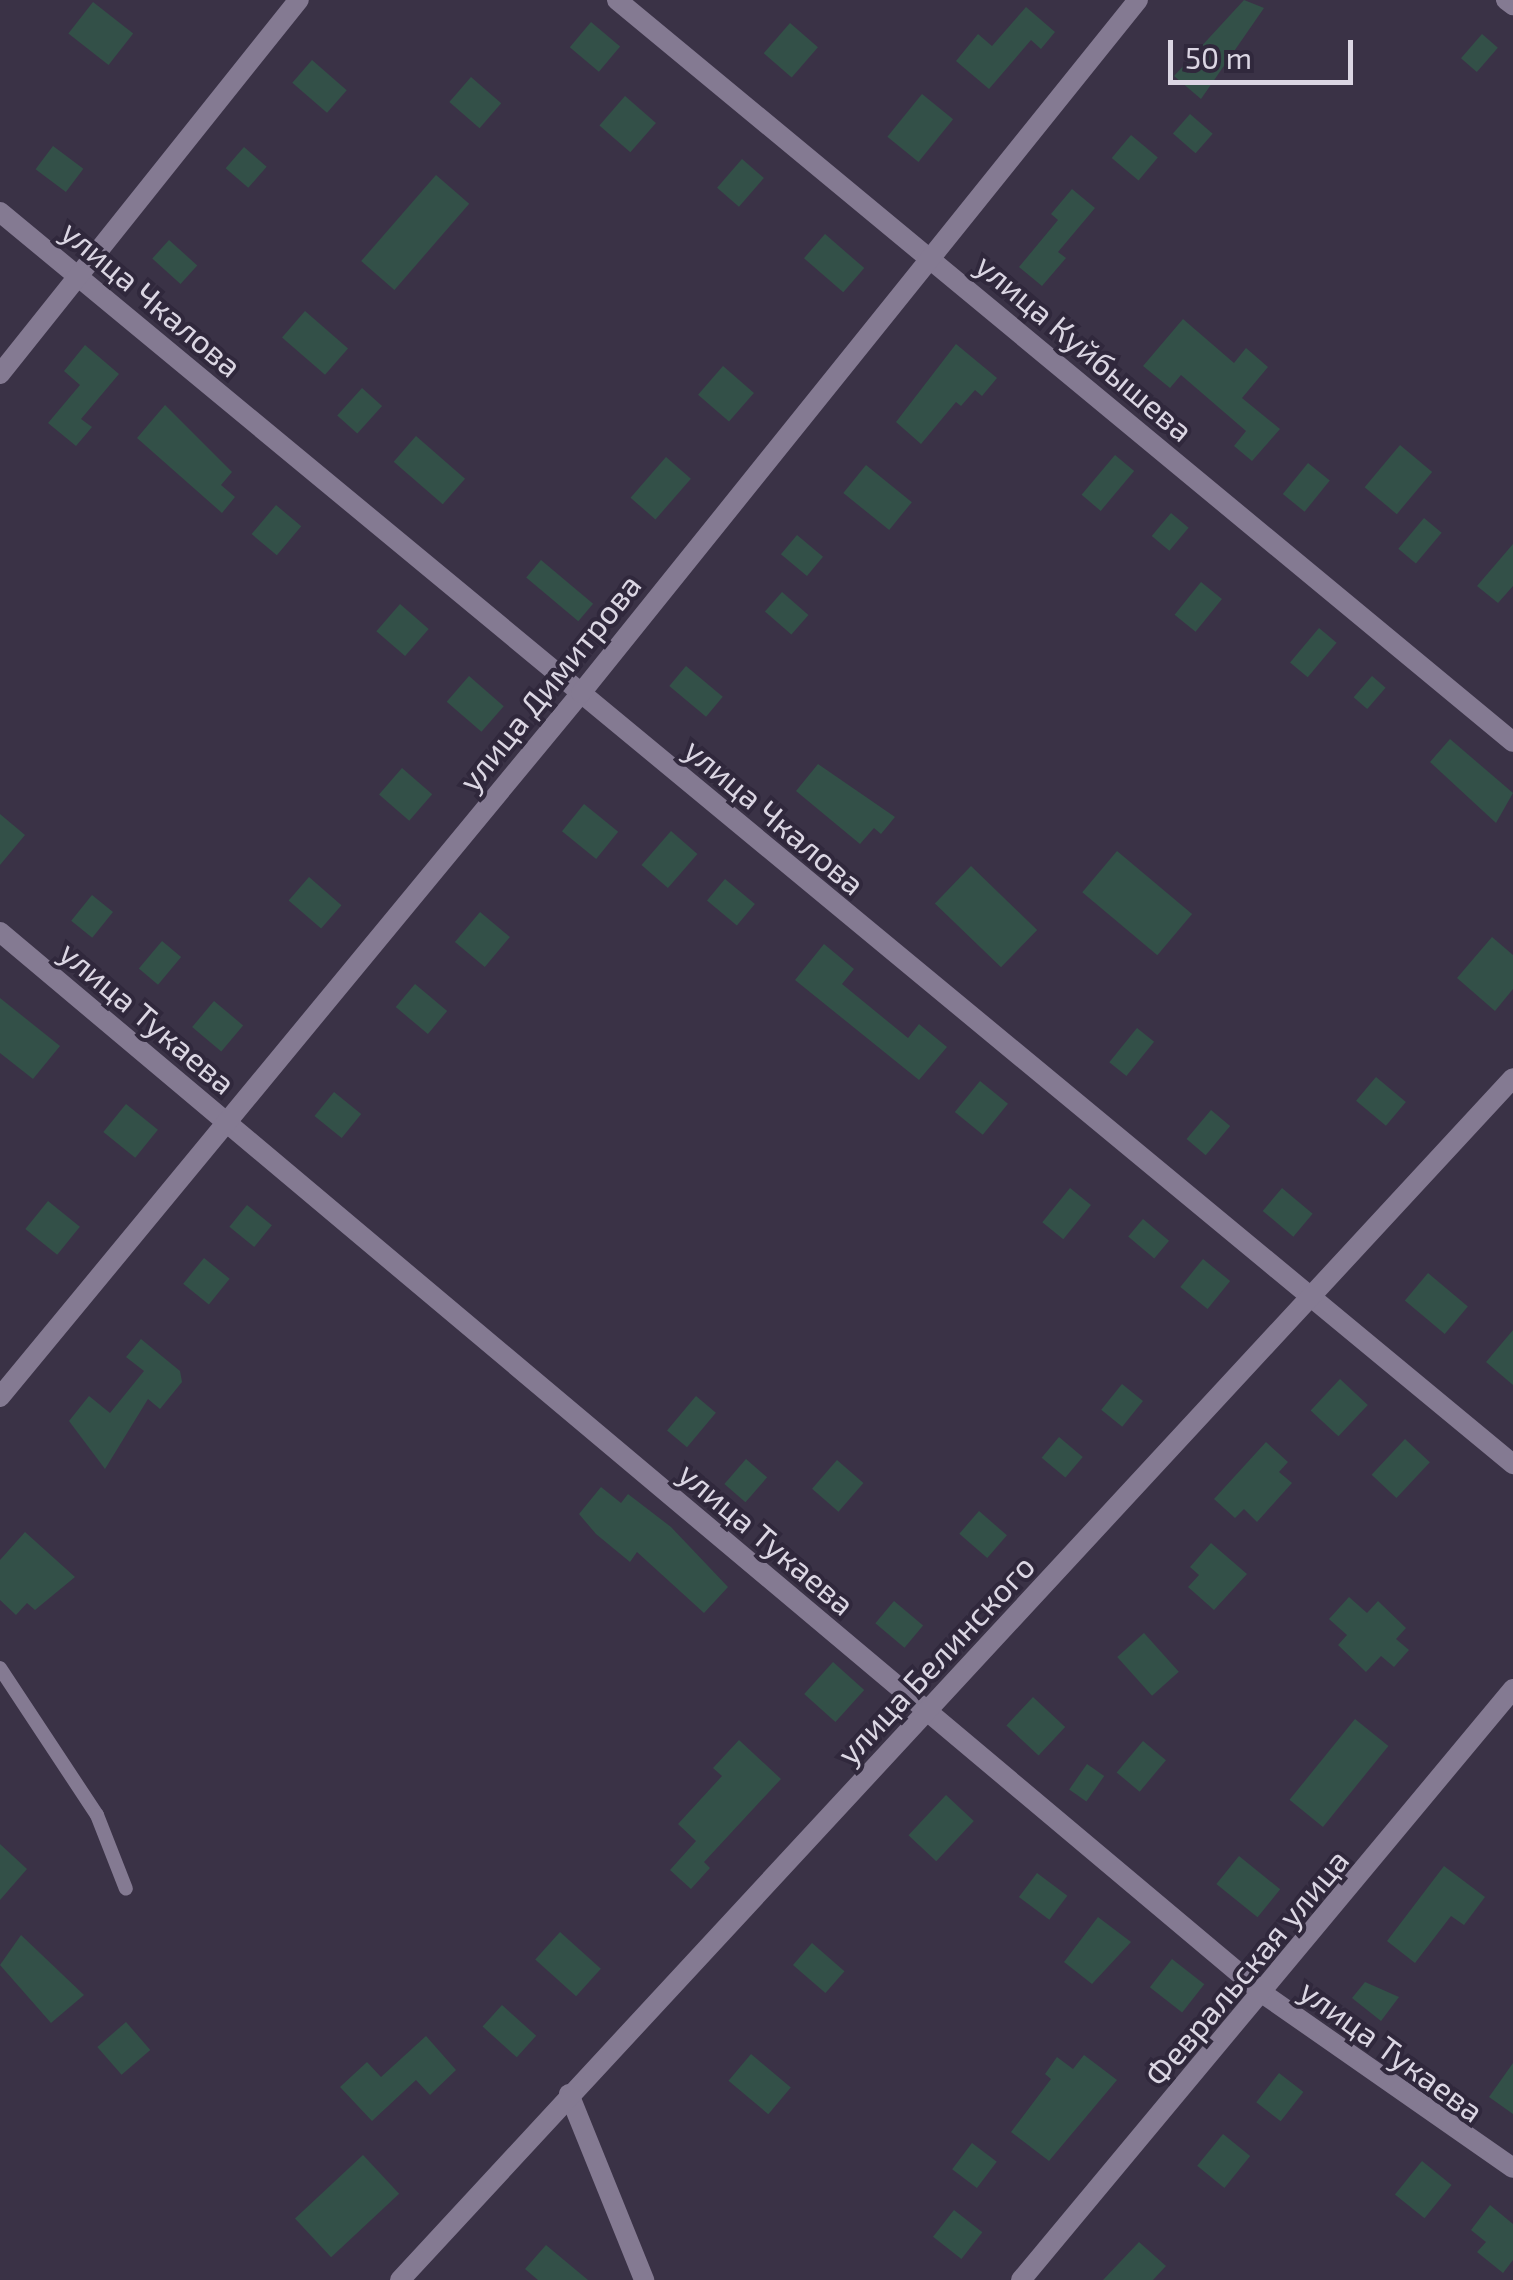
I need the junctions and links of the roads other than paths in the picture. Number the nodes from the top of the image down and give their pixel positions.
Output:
1 (299, 0) edge
2 (617, 0) edge
3 (1138, 0) edge
4 (1506, 0) edge
5 (1513, 5) edge
6 (0, 212) edge
7 (931, 258) junction
8 (79, 276) junction
9 (0, 374) edge
10 (581, 694) junction
11 (1513, 742) edge
12 (0, 932) edge
13 (1513, 1078) edge
14 (223, 1120) junction
15 (1306, 1296) junction
16 (0, 1397) edge
17 (1513, 1464) edge
18 (0, 1668) edge
19 (1513, 1690) edge
20 (929, 1714) junction
21 (126, 1889) dead end
22 (1265, 1994) junction
23 (570, 2094) junction
24 (1513, 2168) edge
25 (400, 2280) edge
26 (644, 2280) edge
27 (1021, 2280) edge

1 - 8 street
2 - 7 street, улица Куйбышева
3 - 7 street, улица Димитрова
4 - 5 street
6 - 8 street, улица Чкалова
7 - 10 street, улица Димитрова
7 - 11 street, улица Куйбышева
8 - 9 street
8 - 10 street, улица Чкалова
10 - 14 street, улица Димитрова
10 - 15 street, улица Чкалова
12 - 14 street, улица Тукаева
13 - 15 street, улица Белинского
14 - 16 street, улица Димитрова
14 - 20 street, улица Тукаева
15 - 17 street, улица Чкалова
15 - 20 street, улица Белинского
18 - 21 lane
19 - 22 street, Февральская улица
20 - 22 street, улица Тукаева
20 - 23 street, улица Белинского
22 - 24 street, улица Тукаева
22 - 27 street, Февральская улица
23 - 25 street, улица Белинского
23 - 26 street

